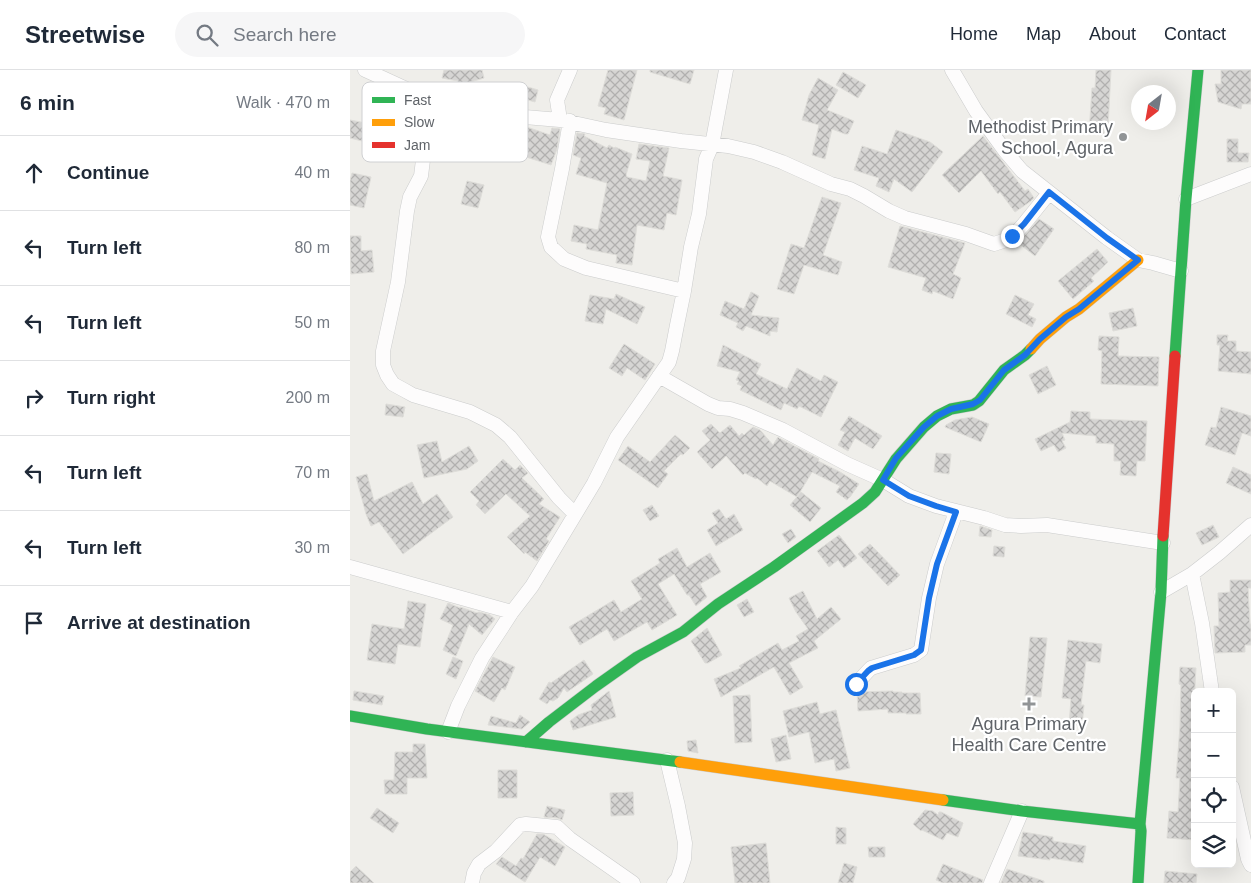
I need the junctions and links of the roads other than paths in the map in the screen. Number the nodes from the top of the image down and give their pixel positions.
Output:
1 (570, 70) edge
2 (726, 70) edge
3 (952, 70) edge
4 (1198, 70) edge
5 (372, 72) edge
6 (393, 82) edge
7 (528, 117) edge
8 (565, 121) junction
9 (712, 145) junction
10 (423, 162) edge
11 (1251, 174) edge
12 (1049, 192) junction
13 (1186, 199) junction
14 (1138, 260) junction
15 (1181, 271) junction
16 (684, 292) junction
17 (659, 376) junction
18 (883, 480) junction
19 (956, 512) junction
20 (575, 514) junction
21 (1251, 525) edge
22 (1163, 543) junction
23 (350, 566) edge
24 (1192, 574) junction
25 (1161, 592) junction
26 (512, 612) junction
27 (856, 684) dead end
28 (1211, 688) edge
29 (350, 716) edge
30 (448, 732) junction
31 (526, 742) junction
32 (667, 760) junction
33 (1236, 805) edge
34 (1022, 811) junction
35 (1140, 824) junction
36 (1251, 865) edge
37 (472, 883) edge
38 (633, 883) edge
39 (674, 883) edge
40 (990, 883) edge
41 (1138, 883) edge

1 - 8 street
2 - 9 street
3 - 12 street
4 - 13 street
5 - 6 street
7 - 8 street
8 - 9 street
8 - 16 street
9 - 12 street
9 - 16 street
10 - 20 street
11 - 13 street
12 - 14 street
13 - 15 street
14 - 15 street
14 - 18 street
15 - 22 street
16 - 17 street
17 - 18 street
17 - 20 street
18 - 19 street
18 - 31 street
19 - 22 street
19 - 27 street
20 - 26 street
21 - 24 street
22 - 25 street
23 - 26 street
24 - 25 street
24 - 28 street
25 - 35 street
26 - 30 street
29 - 30 street
30 - 31 street
31 - 32 street
32 - 34 street
32 - 39 street
33 - 36 street
34 - 35 street
34 - 40 street
35 - 41 street
37 - 38 street

